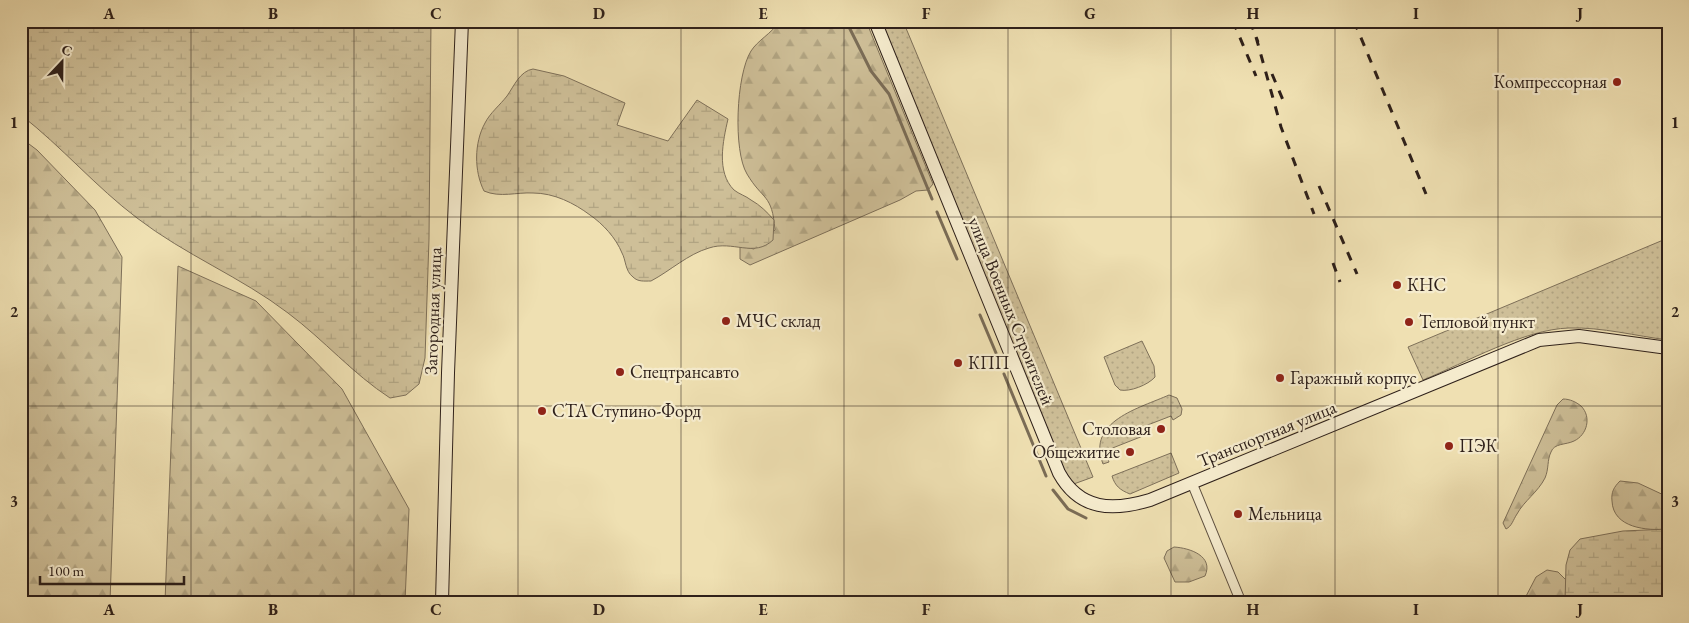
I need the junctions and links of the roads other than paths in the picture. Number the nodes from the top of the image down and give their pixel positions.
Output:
1 (462, 21) edge
2 (875, 21) edge
3 (1668, 348) edge
4 (1192, 483) junction
5 (442, 602) edge
6 (1241, 602) edge

1 - 5 street, Загородная улица
2 - 4 street, улица Военных Строителей
3 - 4 street, Транспортная улица
4 - 6 street

